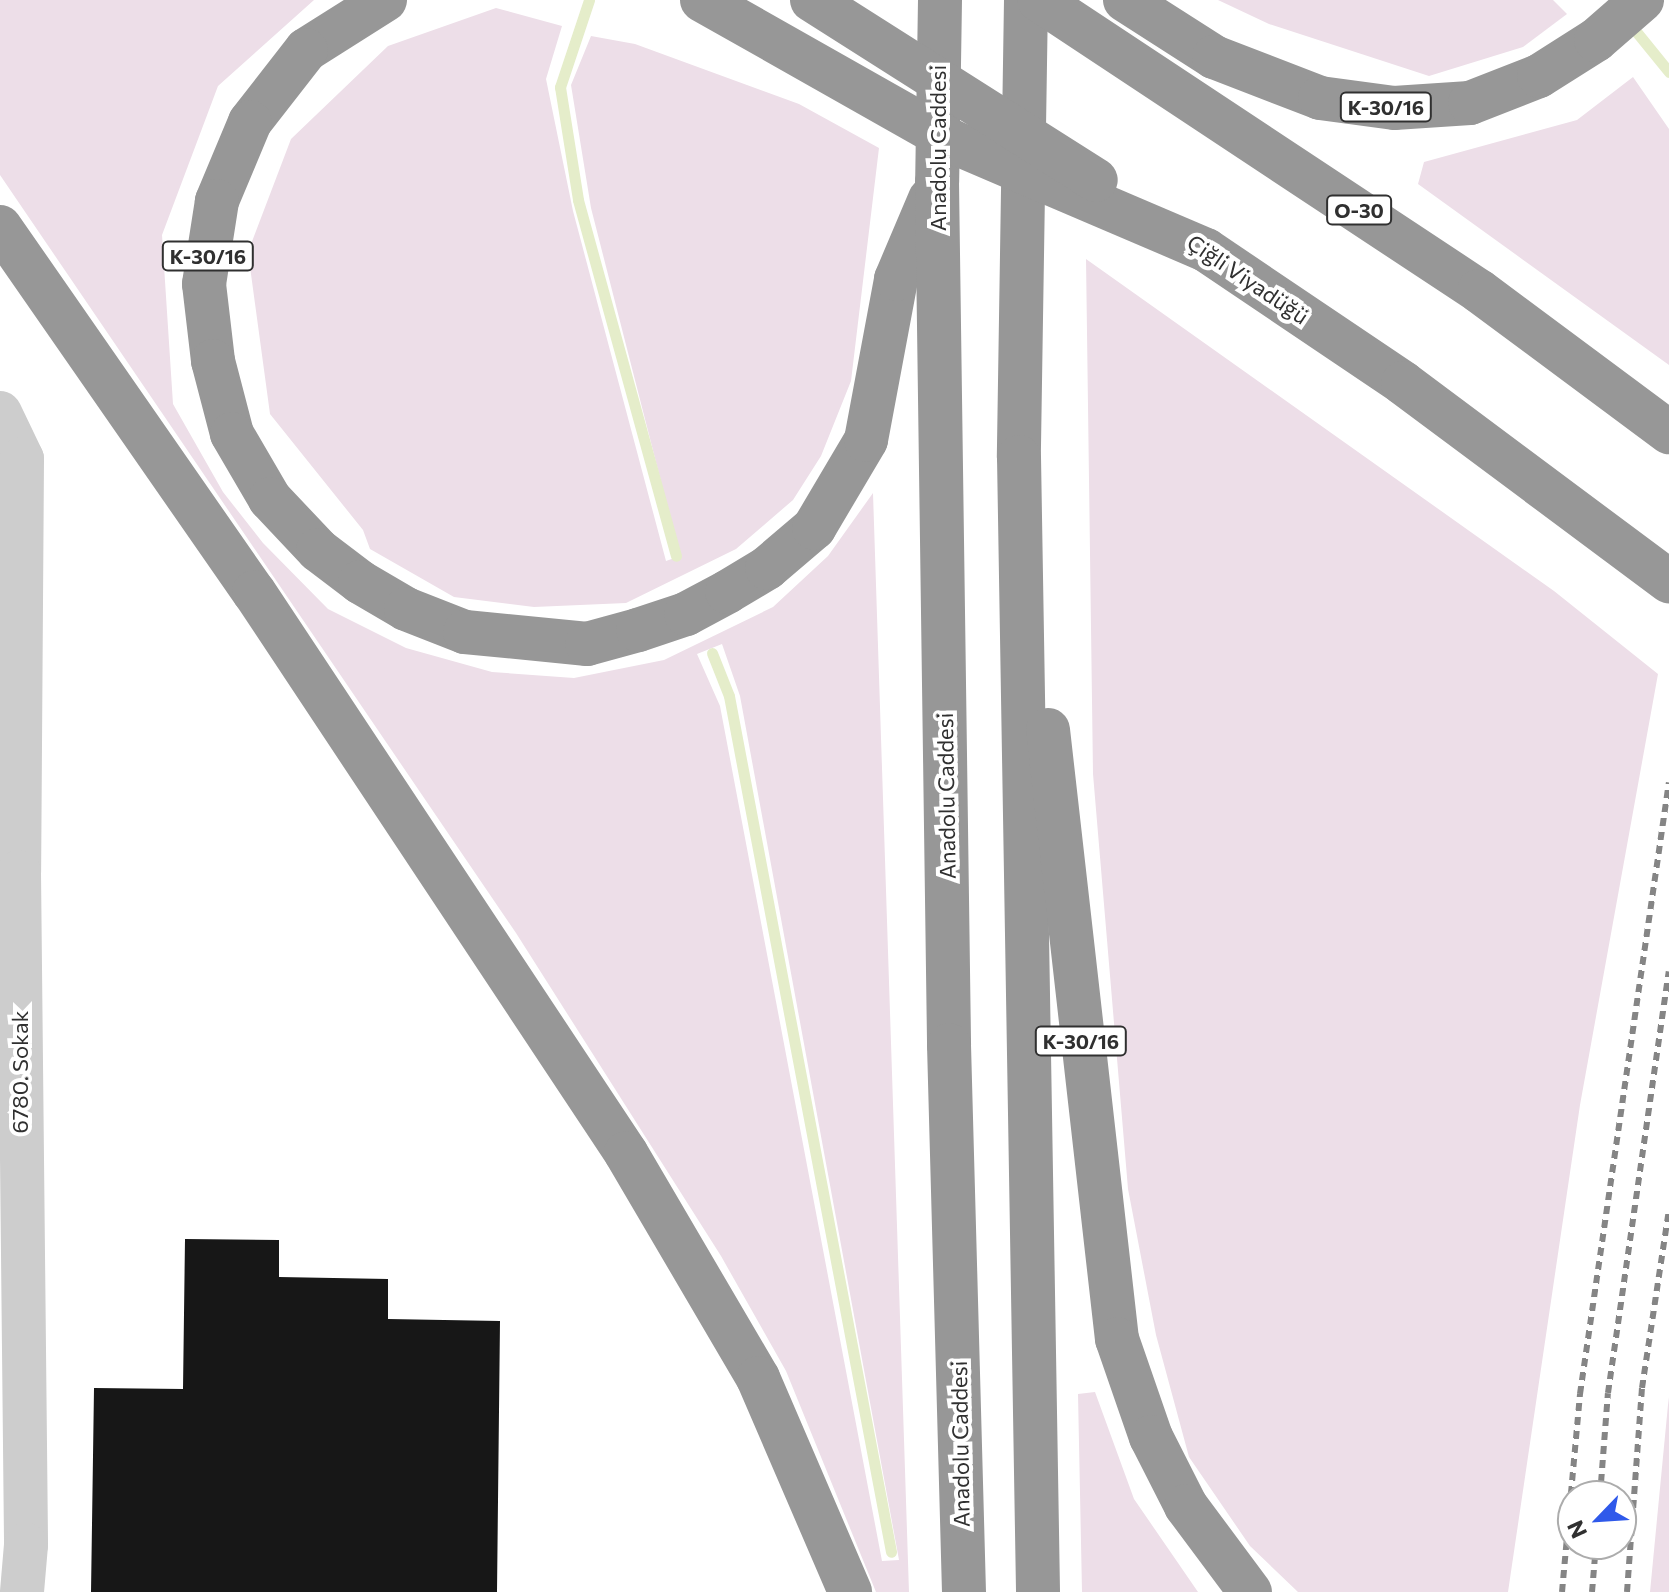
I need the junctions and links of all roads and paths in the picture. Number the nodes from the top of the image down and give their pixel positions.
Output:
1 (385, 0) edge
2 (702, 0) edge
3 (812, 0) edge
4 (940, 0) edge
5 (1026, 0) edge
6 (1039, 0) edge
7 (1125, 0) edge
8 (1642, 0) edge
9 (937, 182) junction
10 (0, 227) edge
11 (1206, 250) junction
12 (0, 413) edge
13 (1669, 432) edge
14 (1019, 457) junction
15 (1669, 581) edge
16 (13, 1448) edge
17 (22, 1592) edge
18 (850, 1592) edge
19 (964, 1592) edge
20 (1038, 1592) edge
21 (1250, 1592) edge

1 - 9 highway, K-30/16
2 - 11 highway, bridge
3 - 11 highway, Çiğli Viyadüğü, bridge
4 - 9 highway, Anadolu Caddesi
5 - 14 highway
6 - 13 highway, O-30
7 - 8 highway, K-30/16
9 - 19 highway, Anadolu Caddesi
10 - 18 highway
11 - 15 highway, Çiğli Viyadüğü
12 - 16 street, 6780. Sokak
14 - 20 highway
14 - 21 highway, K-30/16
16 - 17 street, 6780. Sokak

